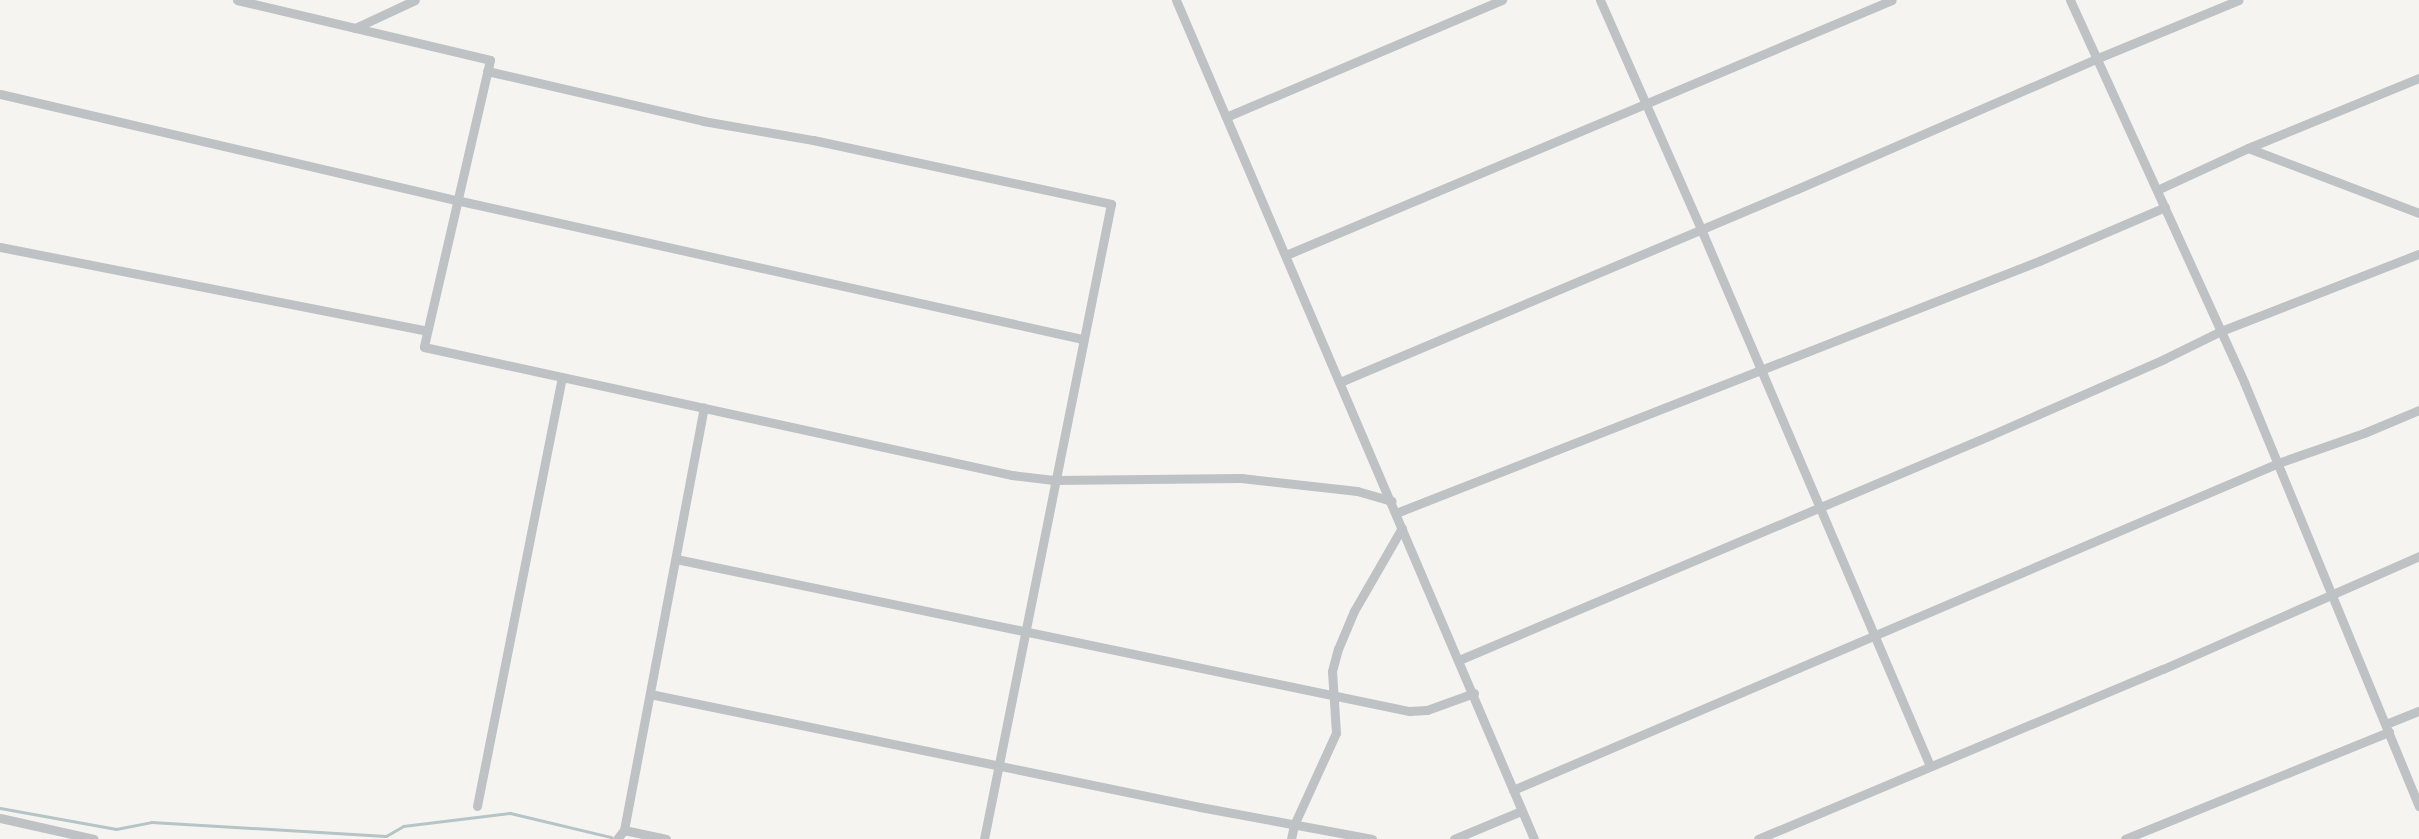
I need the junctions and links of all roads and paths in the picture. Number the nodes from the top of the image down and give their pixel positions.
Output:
1 (416, 0) edge
2 (1176, 0) edge
3 (1502, 0) edge
4 (1600, 0) edge
5 (1892, 0) edge
6 (2070, 0) edge
7 (2240, 0) edge
8 (242, 1) edge
9 (355, 28) junction
10 (2098, 58) junction
11 (488, 71) junction
12 (2419, 78) edge
13 (0, 94) edge
14 (1644, 103) junction
15 (1226, 117) junction
16 (2248, 148) junction
17 (2157, 190) junction
18 (457, 200) junction
19 (2165, 207) junction
20 (2419, 213) edge
21 (1701, 230) junction
22 (0, 247) edge
23 (2419, 254) edge
24 (1286, 255) junction
25 (2222, 331) junction
26 (427, 332) junction
27 (1082, 339) junction
28 (1760, 370) junction
29 (562, 377) junction
30 (1340, 382) junction
31 (705, 408) junction
32 (2419, 410) edge
33 (2278, 463) junction
34 (1054, 480) junction
35 (1392, 501) junction
36 (1818, 507) junction
37 (1396, 513) junction
38 (1402, 528) junction
39 (2419, 556) edge
40 (676, 559) junction
41 (2333, 595) junction
42 (1026, 631) junction
43 (1872, 635) junction
44 (1459, 660) junction
45 (1474, 693) junction
46 (650, 694) junction
47 (1335, 696) junction
48 (2419, 711) edge
49 (2388, 728) junction
50 (998, 766) junction
51 (1930, 766) junction
52 (1513, 790) junction
53 (477, 806) dead end
54 (2419, 806) edge
55 (1521, 811) junction
56 (0, 818) edge
57 (1294, 825) junction
58 (624, 830) junction
59 (94, 839) edge
60 (618, 839) edge
61 (666, 839) edge
62 (984, 839) edge
63 (1291, 839) edge
64 (1372, 839) edge
65 (1454, 839) edge
66 (1534, 839) edge
67 (1758, 839) edge
68 (2125, 839) edge

1 - 9 street
2 - 15 street
3 - 15 street
4 - 14 street
5 - 14 street
6 - 10 street
7 - 10 street
8 - 9 street
9 - 11 street
10 - 17 street
10 - 21 street
11 - 18 street
11 - 27 street
12 - 16 street
13 - 18 street
14 - 21 street
14 - 24 street
15 - 24 street
16 - 17 street
16 - 20 street
17 - 19 street
18 - 26 street
18 - 27 street
19 - 25 street
19 - 28 street
21 - 28 street
21 - 30 street
22 - 26 street
23 - 25 street
24 - 30 street
25 - 33 street
25 - 36 street
26 - 29 street
27 - 34 street
28 - 36 street
28 - 37 street
29 - 31 street
29 - 53 street
30 - 35 street
31 - 34 street
31 - 40 street
32 - 33 street
33 - 41 street
33 - 43 street
34 - 35 street
34 - 42 street
35 - 37 street
36 - 43 street
36 - 44 street
37 - 38 street
38 - 44 street
38 - 47 street
39 - 41 street
40 - 42 street
40 - 46 street
41 - 49 street
41 - 51 street
42 - 47 street
42 - 50 street
43 - 51 street
43 - 52 street
44 - 45 street
45 - 47 street
45 - 52 street
46 - 50 street
46 - 58 street
47 - 57 street
48 - 49 street
49 - 54 street
49 - 68 street
50 - 57 street
50 - 62 street
51 - 67 street
52 - 55 street
55 - 65 street
55 - 66 street
56 - 59 street
57 - 63 street
57 - 64 street
58 - 60 street
58 - 61 street

